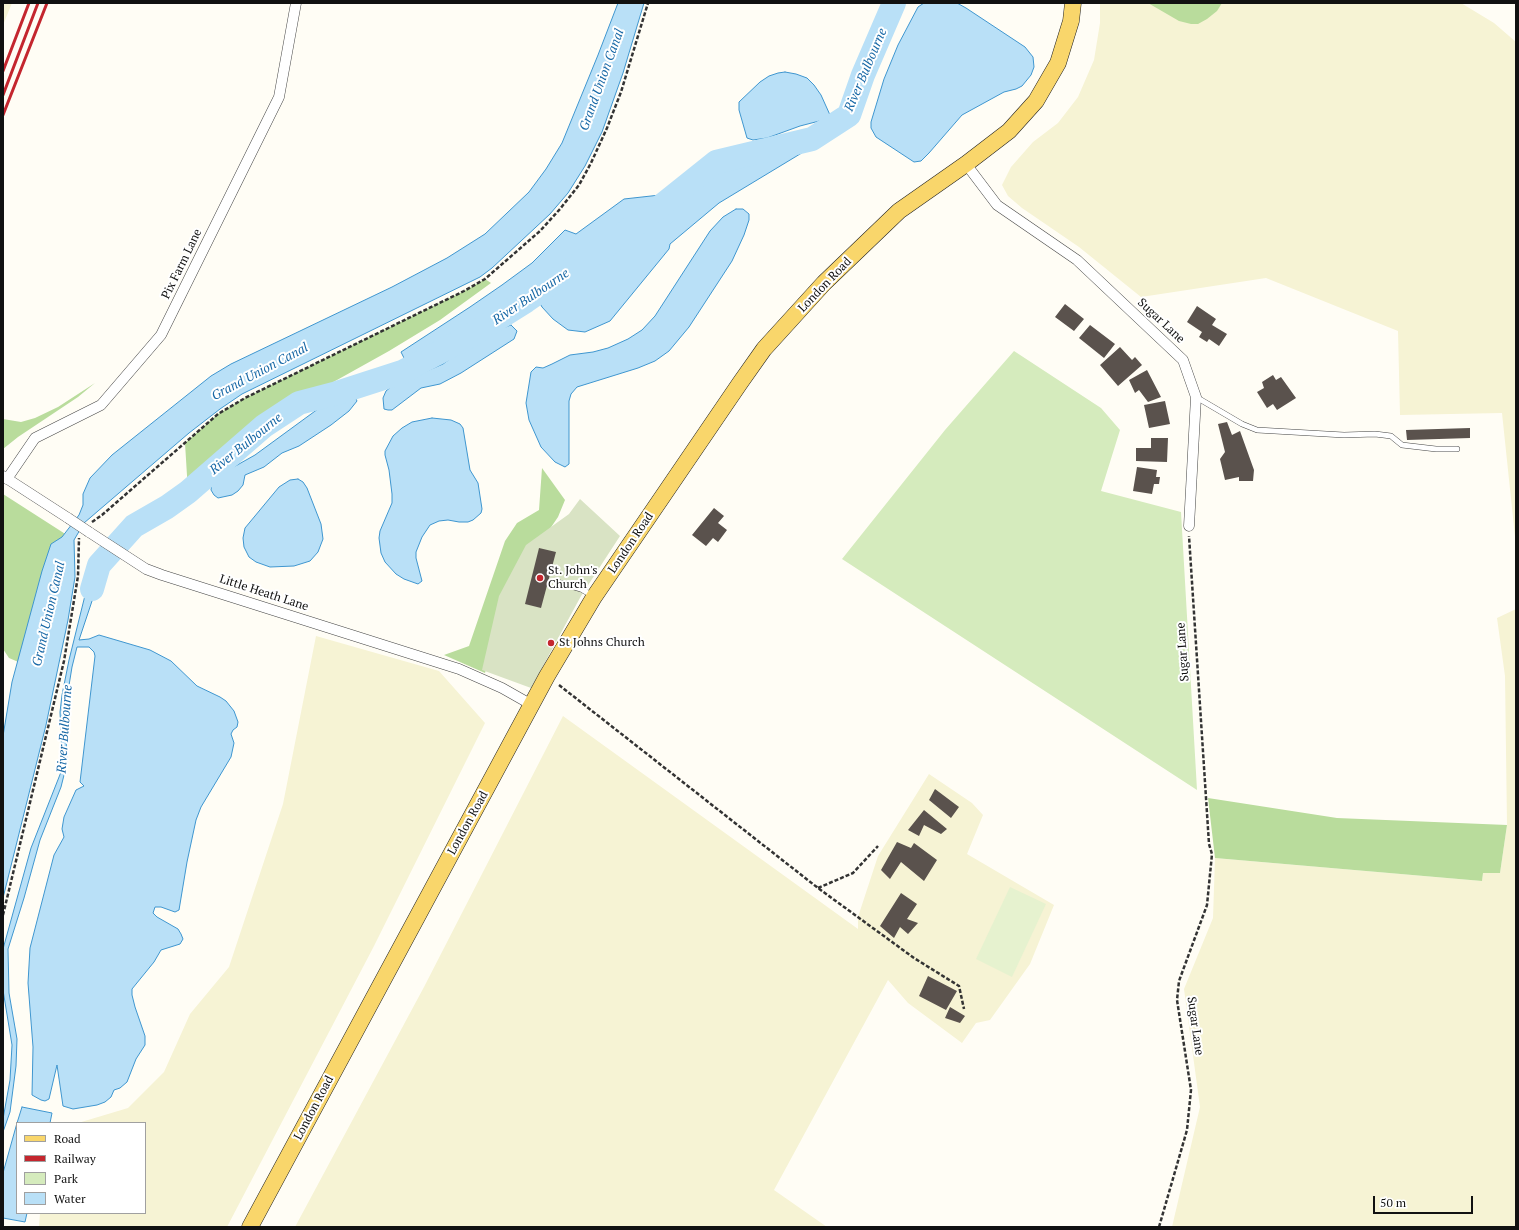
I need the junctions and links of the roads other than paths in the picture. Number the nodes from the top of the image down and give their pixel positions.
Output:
1 (296, 3) edge
2 (1073, 3) edge
3 (966, 164) junction
4 (1196, 397) junction
5 (1457, 449) dead end
6 (5, 477) edge
7 (1189, 526) road end
8 (557, 582) dead end
9 (594, 597) junction
10 (532, 705) junction
11 (250, 1227) edge

1 - 6 street, Pix Farm Lane
2 - 3 main road, London Road
3 - 4 street, Sugar Lane
3 - 9 main road, London Road
4 - 5 lane
4 - 7 street, Sugar Lane
6 - 10 street, Little Heath Lane, bridge
8 - 9 lane
9 - 10 main road, London Road
10 - 11 main road, London Road

